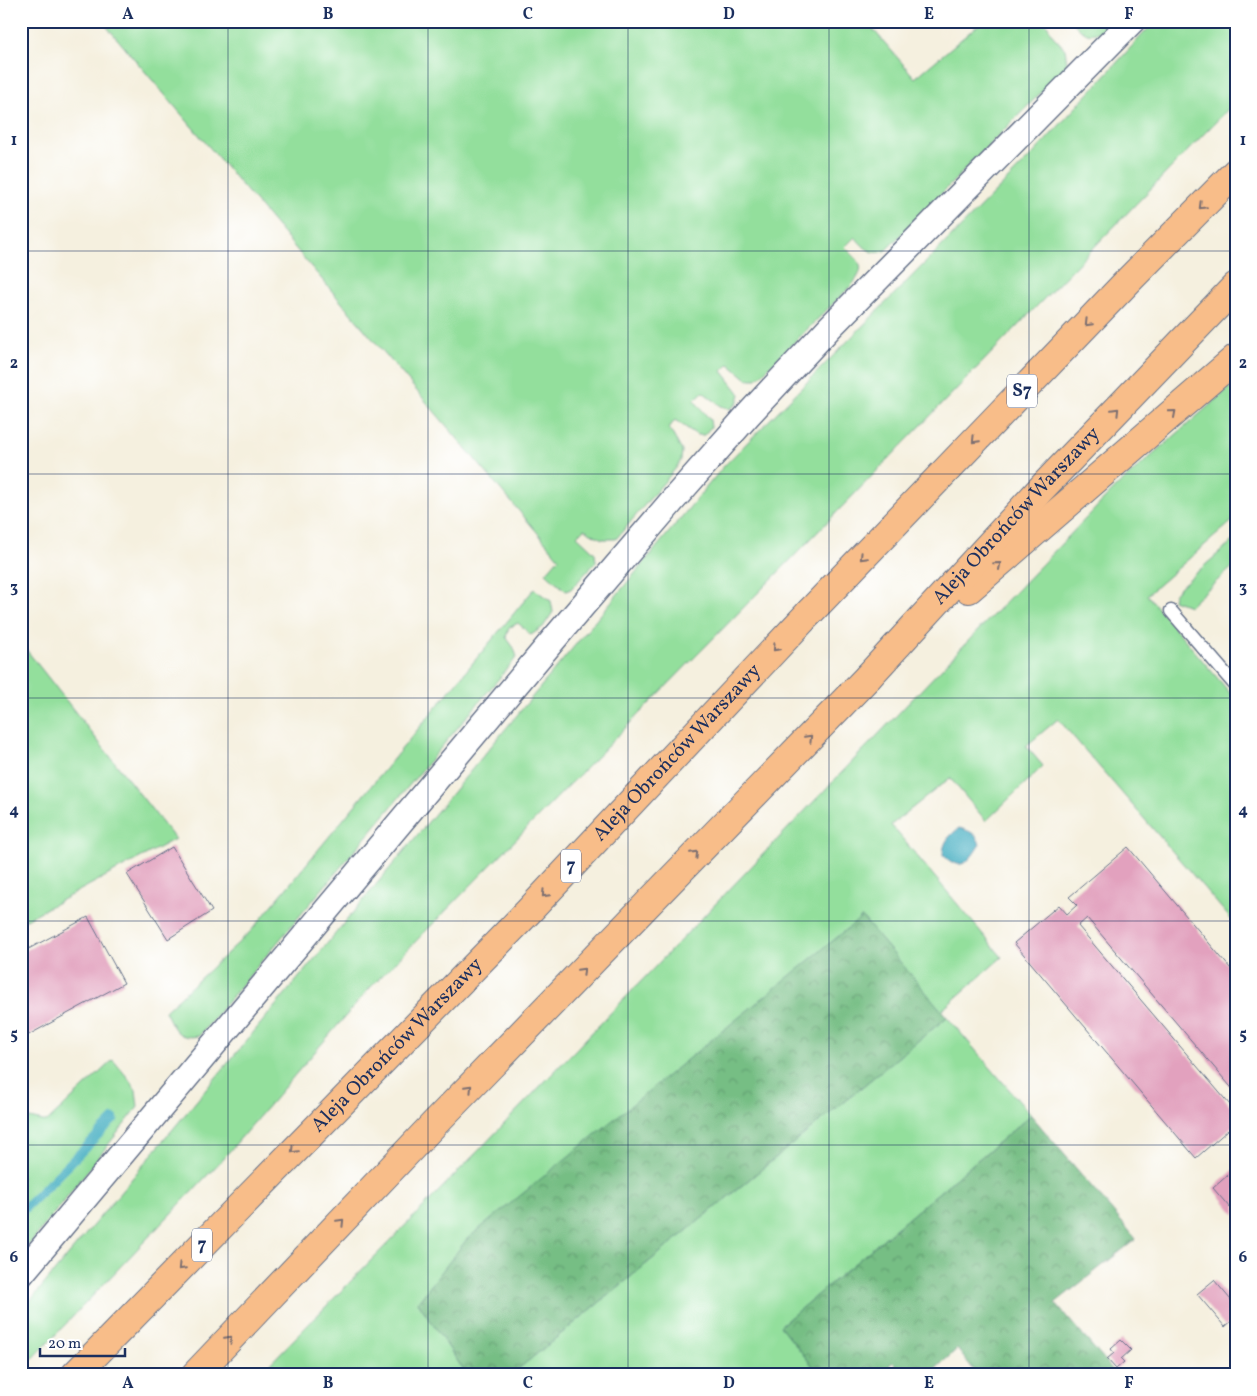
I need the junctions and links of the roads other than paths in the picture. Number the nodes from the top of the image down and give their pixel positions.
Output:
1 (1132, 21) edge
2 (1236, 172) edge
3 (1236, 286) edge
4 (1236, 358) edge
5 (1171, 610) dead end
6 (810, 612) joint
7 (868, 677) junction
8 (1236, 686) edge
9 (21, 1274) edge
10 (75, 1375) edge
11 (195, 1375) edge

1 - 9 street
2 -> 6 main road, Aleja Obrońców Warszawy / S7
7 -> 3 main road, Aleja Obrońców Warszawy
7 -> 4 main road
5 - 8 lane
6 -> 10 main road, Aleja Obrońców Warszawy / 7
11 -> 7 main road, Aleja Obrońców Warszawy

